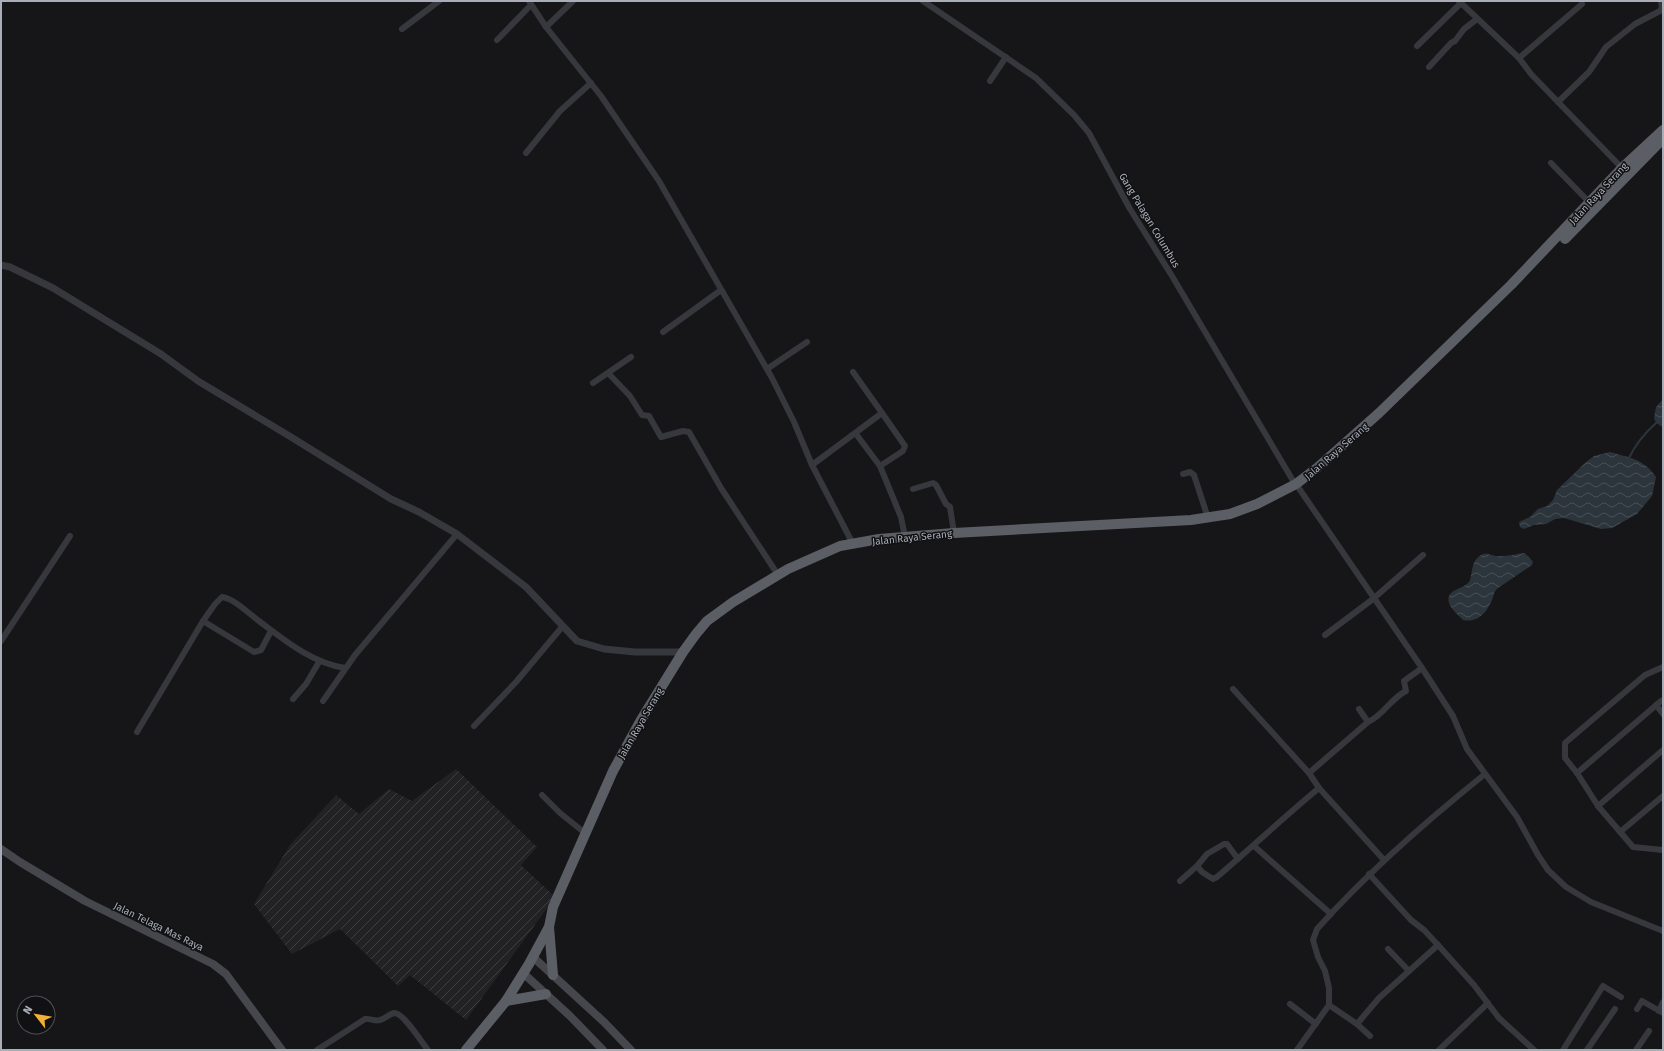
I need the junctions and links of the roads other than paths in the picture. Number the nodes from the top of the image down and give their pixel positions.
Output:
1 (439, 1) edge
2 (573, 1) edge
3 (923, 1) edge
4 (1661, 1) edge
5 (1460, 2) edge
6 (530, 3) edge
7 (1582, 4) dead end
8 (1477, 19) junction
9 (546, 27) junction
10 (402, 29) dead end
11 (497, 40) dead end
12 (1417, 46) dead end
13 (1006, 57) junction
14 (1519, 58) junction
15 (1429, 67) dead end
16 (990, 81) dead end
17 (591, 83) junction
18 (1558, 102) junction
19 (1663, 130) edge
20 (1663, 139) edge
21 (526, 153) dead end
22 (1551, 163) dead end
23 (1622, 168) junction
24 (1589, 202) junction
25 (1537, 259) junction
26 (1, 265) edge
27 (721, 290) junction
28 (663, 332) dead end
29 (807, 342) dead end
30 (631, 357) dead end
31 (767, 369) junction
32 (853, 372) dead end
33 (609, 374) junction
34 (593, 383) dead end
35 (882, 413) junction
36 (856, 434) junction
37 (812, 465) junction
38 (880, 466) junction
39 (1183, 474) dead end
40 (1294, 482) junction
41 (913, 488) dead end
42 (1208, 518) junction
43 (954, 533) junction
44 (457, 534) junction
45 (70, 536) dead end
46 (905, 536) junction
47 (853, 544) junction
48 (1423, 555) dead end
49 (778, 576) junction
50 (1373, 598) junction
51 (203, 621) junction
52 (562, 627) junction
53 (271, 631) junction
54 (1325, 635) dead end
55 (1, 641) edge
56 (683, 652) junction
57 (318, 662) junction
58 (1663, 667) edge
59 (345, 668) junction
60 (1422, 668) junction
61 (1233, 689) dead end
62 (293, 699) dead end
63 (323, 701) dead end
64 (1661, 701) dead end
65 (1656, 705) junction
66 (1359, 709) dead end
67 (1663, 714) edge
68 (1368, 722) junction
69 (474, 726) dead end
70 (137, 732) dead end
71 (1663, 750) edge
72 (1309, 773) junction
73 (1577, 773) junction
74 (1485, 774) junction
75 (1319, 788) junction
76 (542, 795) dead end
77 (1663, 796) edge
78 (1598, 806) junction
79 (1620, 832) junction
80 (585, 833) junction
81 (1663, 843) edge
82 (1254, 846) junction
83 (1, 849) edge
84 (1656, 850) junction
85 (1663, 850) edge
86 (1238, 859) junction
87 (1384, 860) junction
88 (1197, 866) junction
89 (1369, 874) junction
90 (1180, 881) dead end
91 (1331, 914) junction
92 (549, 927) junction
93 (1663, 931) edge
94 (1438, 945) junction
95 (1388, 949) dead end
96 (533, 957) junction
97 (1409, 971) junction
98 (523, 974) junction
99 (553, 975) junction
100 (546, 994) junction
101 (1621, 997) dead end
102 (506, 1001) junction
103 (1663, 1002) edge
104 (1488, 1003) junction
105 (1290, 1004) dead end
106 (1330, 1005) junction
107 (1615, 1009) dead end
108 (1637, 1009) dead end
109 (1661, 1012) edge
110 (1316, 1024) junction
111 (1357, 1024) junction
112 (1649, 1031) dead end
113 (1370, 1036) dead end
114 (470, 1048) edge
115 (282, 1050) edge
116 (317, 1050) edge
117 (428, 1050) edge
118 (603, 1050) edge
119 (631, 1050) edge
120 (1297, 1050) edge
121 (1439, 1050) edge
122 (1534, 1050) edge
123 (1563, 1050) edge
124 (1587, 1050) edge
125 (1636, 1050) edge

1 - 10 street
2 - 9 street
3 - 13 street, Gang Palagan Columbus
4 - 18 street
5 - 8 street
5 - 12 street
6 - 9 street
6 - 11 street
7 - 14 street
8 - 14 street
8 - 15 street
9 - 17 street
13 - 16 street
13 - 40 street, Gang Palagan Columbus
14 - 18 street
17 - 21 street
17 - 27 street
18 - 23 street
19 - 23 highway, Jalan Raya Serang
20 - 25 highway, Jalan Raya Serang
22 - 24 street
23 - 24 highway, Jalan Raya Serang
24 - 25 highway, Jalan Raya Serang
25 - 40 highway, Jalan Raya Serang
26 - 44 street
27 - 28 street
27 - 31 street
29 - 31 street
30 - 33 street
31 - 37 street
32 - 35 street
33 - 34 street
33 - 49 street
35 - 36 street
35 - 38 street
36 - 37 street
36 - 38 street
37 - 47 street
38 - 46 street
39 - 42 street
40 - 42 highway, Jalan Raya Serang
40 - 50 street, Gang Palagan Columbus
41 - 43 street
42 - 43 highway, Jalan Raya Serang
43 - 46 highway, Jalan Raya Serang
44 - 52 street
44 - 59 street
45 - 55 street
46 - 47 highway, Jalan Raya Serang
47 - 49 highway, Jalan Raya Serang
48 - 50 street
49 - 56 highway, Jalan Raya Serang
50 - 54 street
50 - 60 street, Gang Palagan Columbus
51 - 53 street
51 - 53 street
51 - 70 street
52 - 56 street
52 - 69 street
53 - 57 street
56 - 80 highway, Jalan Raya Serang
57 - 59 street
57 - 62 street
58 - 73 street
59 - 63 street
60 - 68 street
60 - 74 street, Gang Palagan Columbus
61 - 72 street
64 - 65 street
65 - 67 street
65 - 73 street
66 - 68 street
68 - 72 street
71 - 78 street
72 - 75 street
73 - 78 street
74 - 87 street
74 - 93 street, Gang Palagan Columbus
75 - 82 street
75 - 87 street
76 - 80 street
77 - 79 street
78 - 79 street
79 - 84 street
80 - 92 highway, Jalan Raya Serang
81 - 84 street
82 - 86 street
82 - 91 street
83 - 115 main road, Jalan Telaga Mas Raya
84 - 85 street
86 - 88 street
86 - 88 street
87 - 89 street
88 - 90 street
89 - 91 street
89 - 94 street
91 - 106 street
92 - 96 highway, Jalan Raya Serang
92 - 99 highway
94 - 97 street
94 - 104 street
95 - 97 street
96 - 98 highway, Jalan Raya Serang
96 - 99 main road
97 - 111 street
98 - 100 main road
98 - 102 highway, Jalan Raya Serang
99 - 119 main road
100 - 102 highway
100 - 118 main road
101 - 123 street
102 - 114 highway, Jalan Raya Serang
103 - 109 street
104 - 121 street
104 - 122 street
105 - 110 street
106 - 110 street
106 - 111 street
107 - 124 street
108 - 109 street
110 - 120 street
111 - 113 street
112 - 125 street
116 - 117 street

